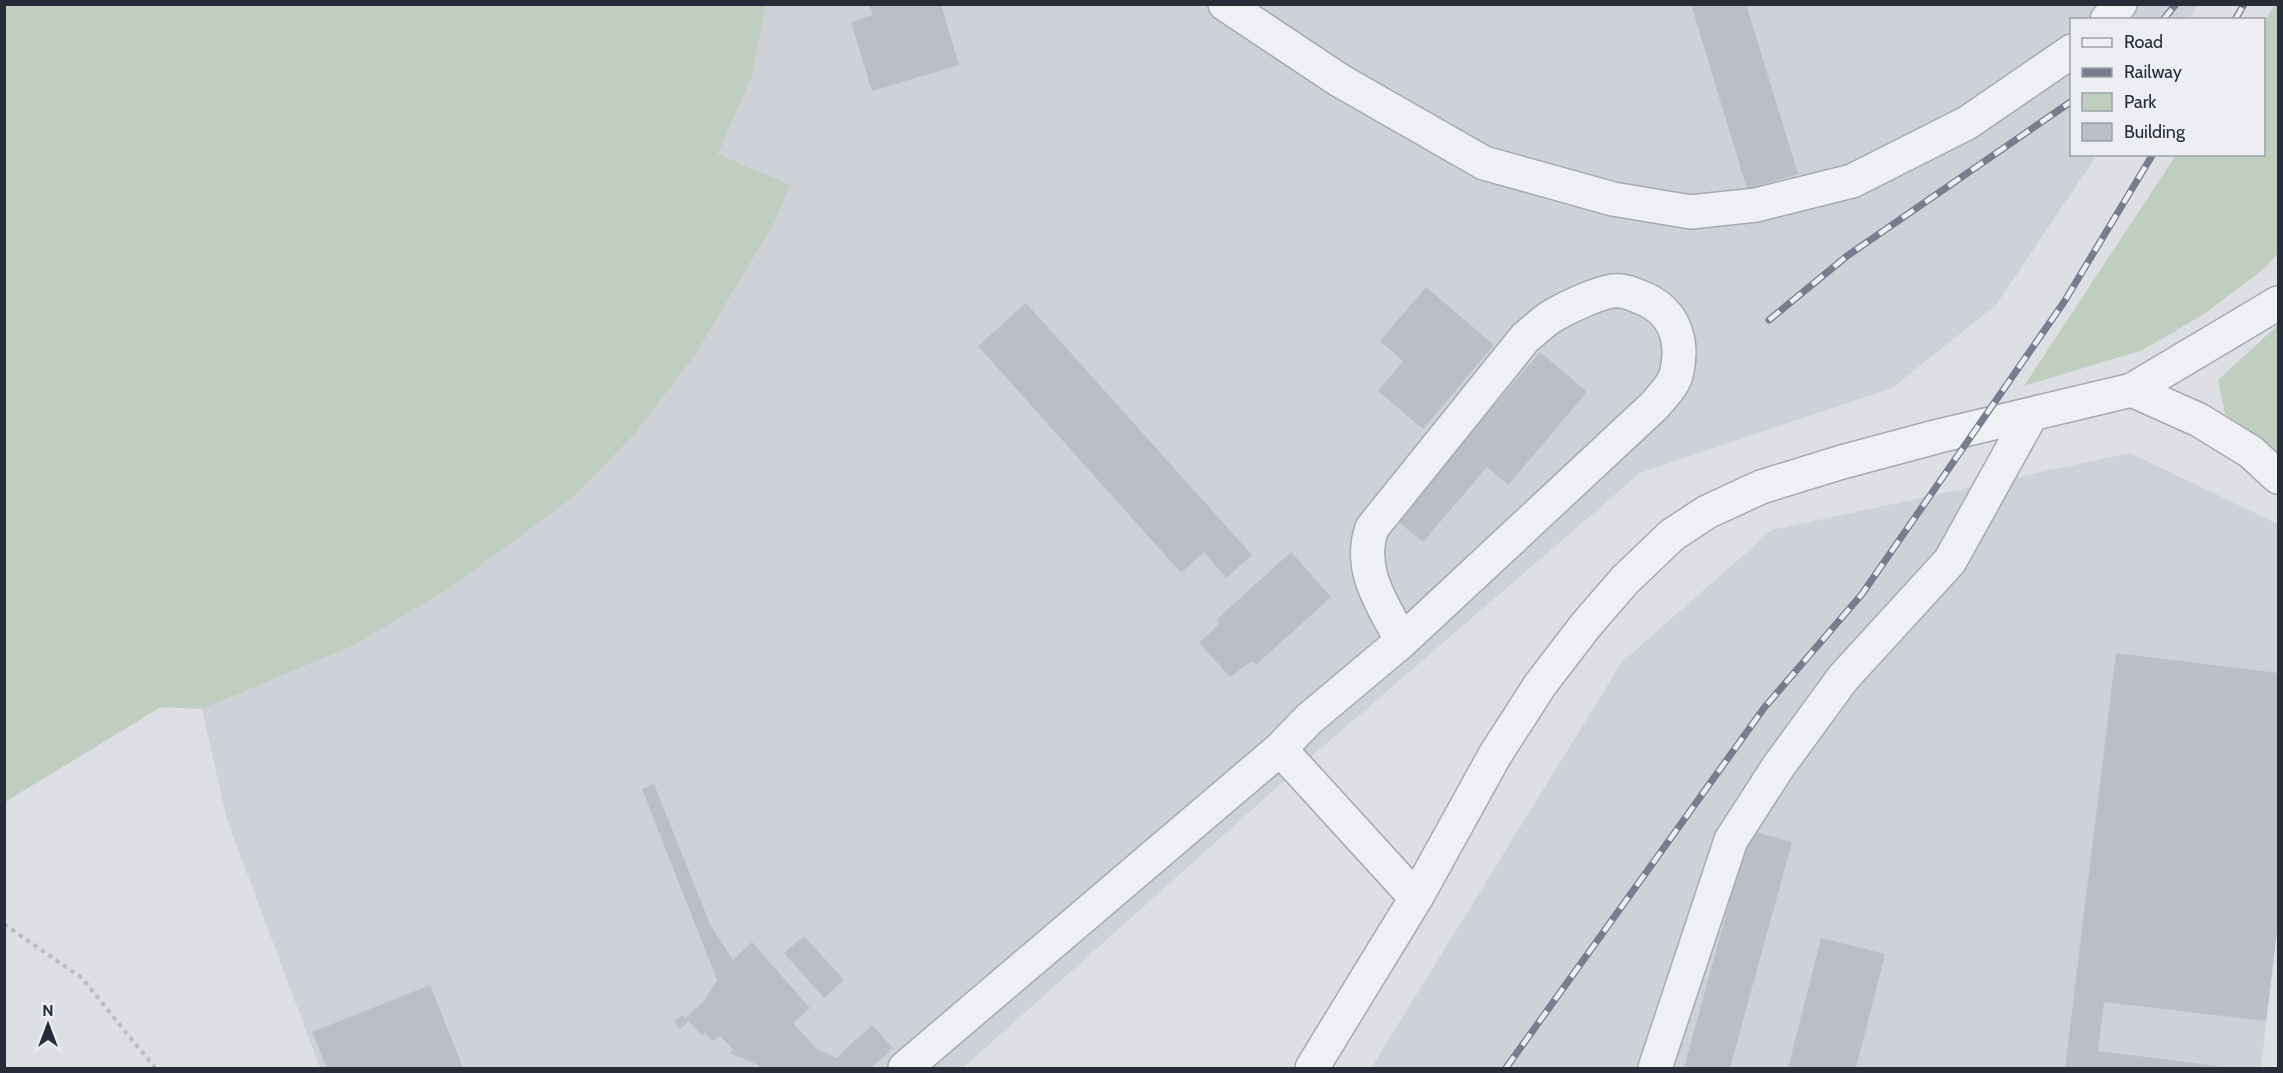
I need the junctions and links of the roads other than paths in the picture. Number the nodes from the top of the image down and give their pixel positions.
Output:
1 (1225, 4) edge
2 (2120, 4) edge
3 (2109, 18) edge
4 (2070, 52) edge
5 (2278, 303) edge
6 (2132, 390) junction
7 (2031, 415) junction
8 (2278, 477) edge
9 (1402, 641) junction
10 (1280, 749) junction
11 (1416, 898) junction
12 (905, 1068) edge
13 (1312, 1068) edge
14 (1655, 1068) edge

1 - 4 street
2 - 3 street
5 - 6 street
6 - 7 street
6 - 8 street
7 - 11 street
7 - 14 street
9 - 9 street
9 - 10 street
10 - 11 street
10 - 12 street
11 - 13 street

